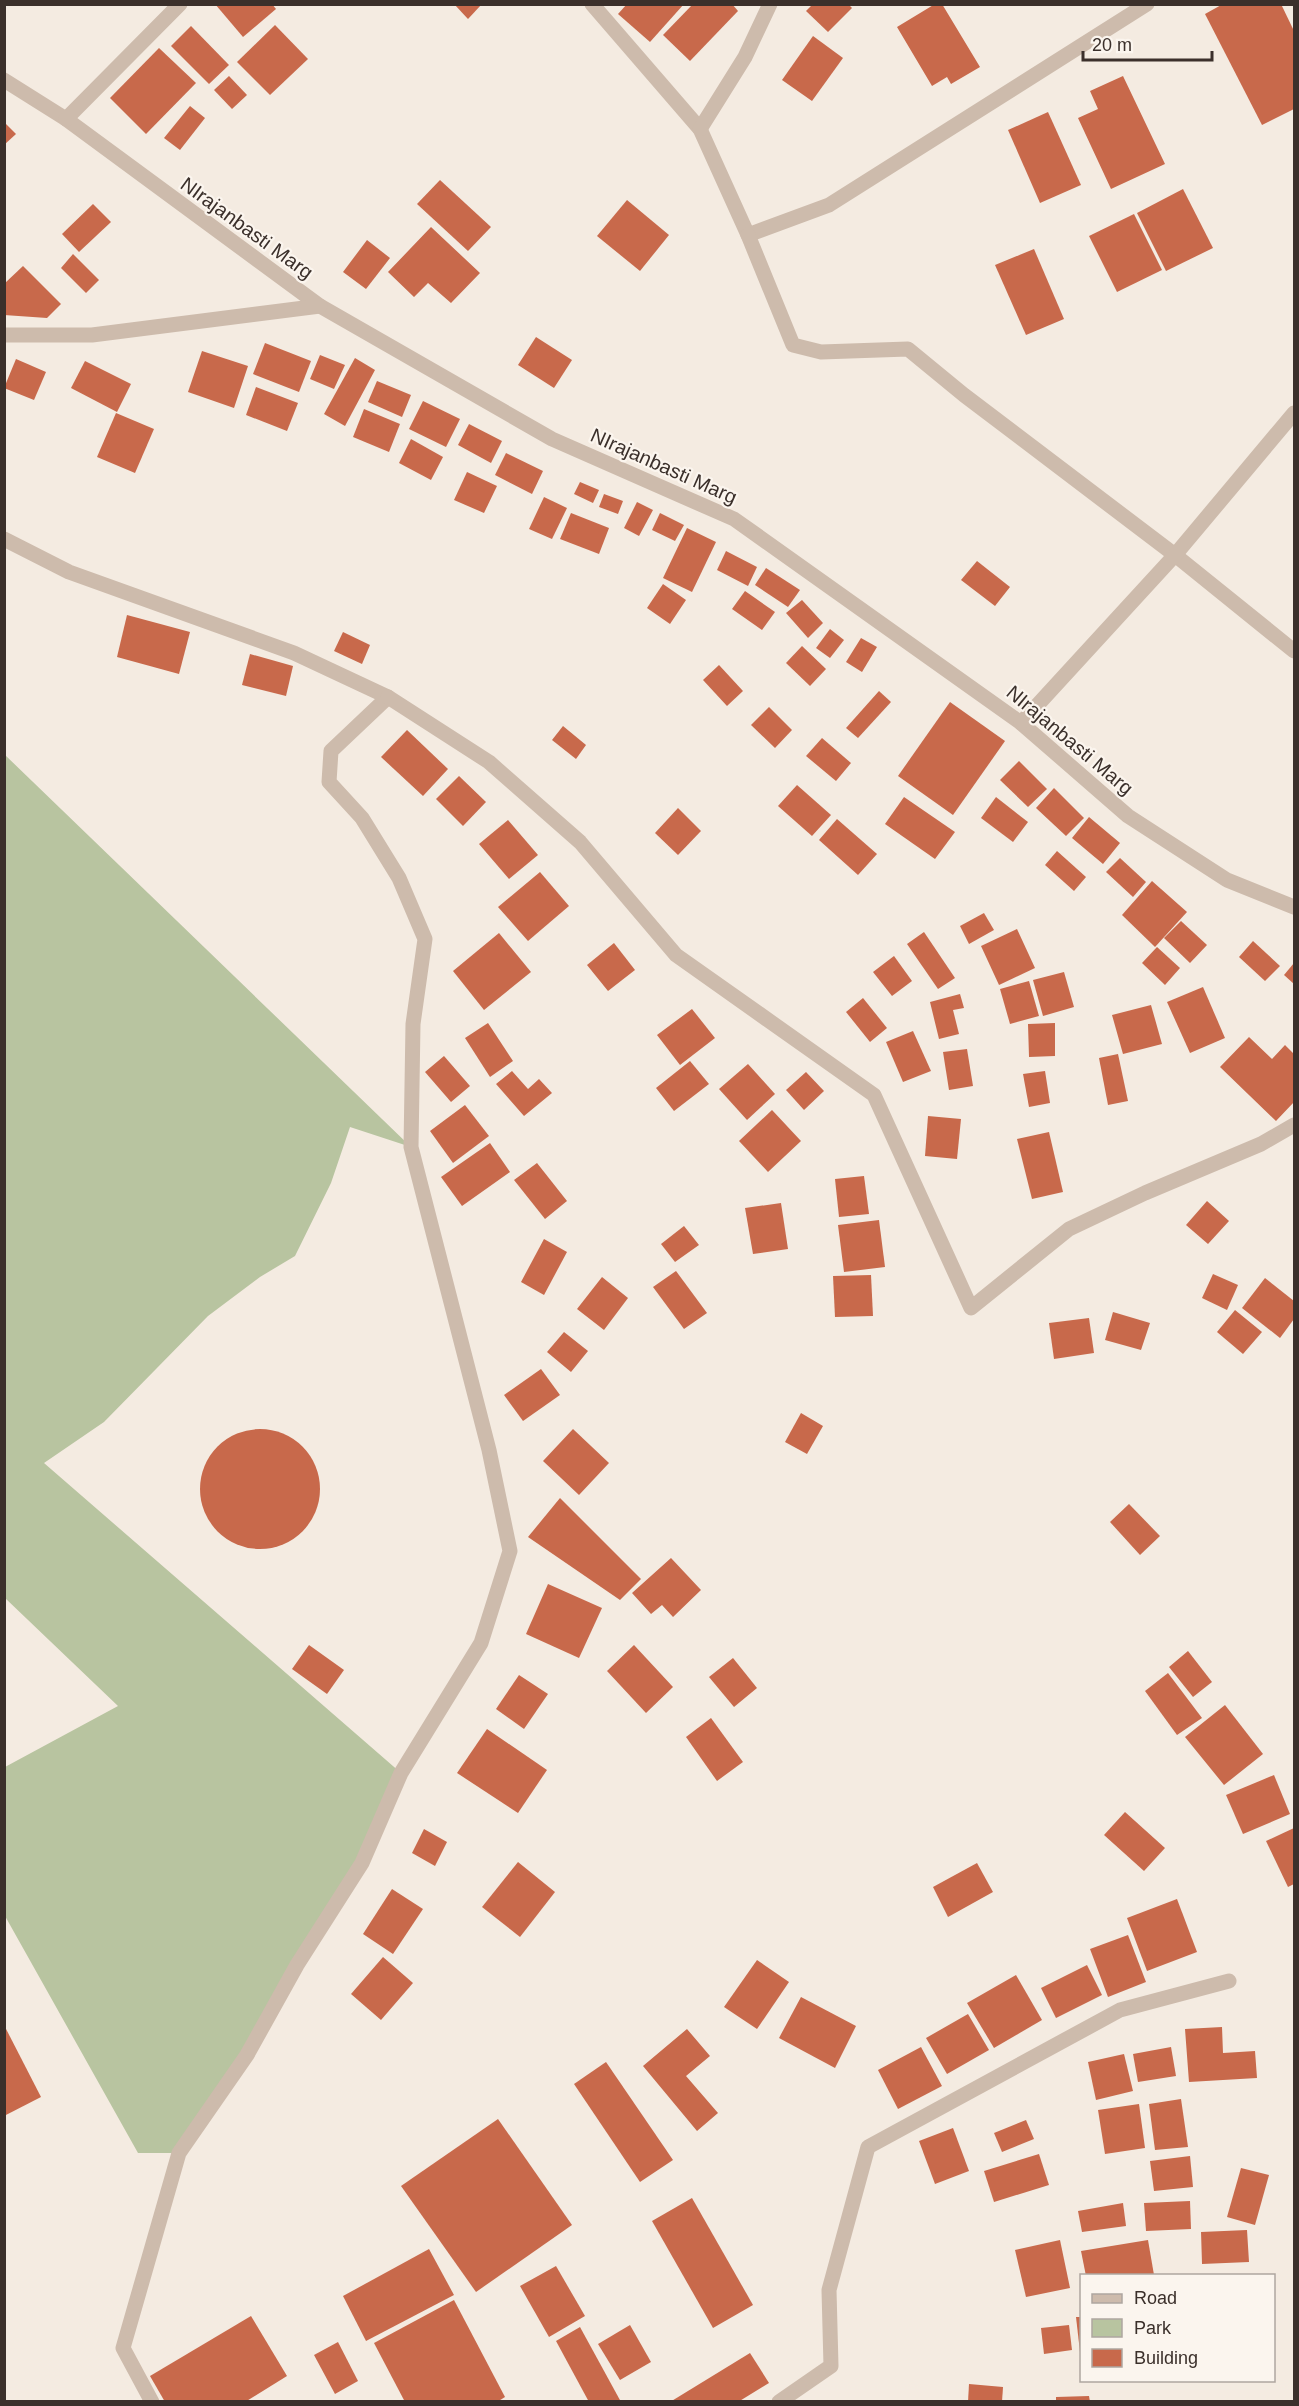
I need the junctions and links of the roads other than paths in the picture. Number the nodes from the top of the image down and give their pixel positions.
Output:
1 (180, 4) edge
2 (592, 4) edge
3 (770, 4) edge
4 (1147, 4) edge
5 (4, 80) edge
6 (66, 119) junction
7 (700, 129) junction
8 (748, 235) junction
9 (320, 306) junction
10 (4, 335) edge
11 (1294, 413) edge
12 (4, 539) edge
13 (1175, 555) junction
14 (1294, 651) edge
15 (388, 697) junction
16 (1021, 723) junction
17 (1294, 907) edge
18 (1294, 1125) edge
19 (1229, 1981) dead end
20 (152, 2402) edge
21 (779, 2402) edge

1 - 6 street
2 - 7 street
3 - 7 street
4 - 8 street
5 - 6 street, NIrajanbasti Marg
6 - 9 street, NIrajanbasti Marg
7 - 8 street
8 - 13 street
9 - 10 street
9 - 16 street, NIrajanbasti Marg
11 - 13 street
12 - 15 street
13 - 14 street
13 - 16 street
15 - 18 street
15 - 20 street
16 - 17 street, NIrajanbasti Marg
19 - 21 street

